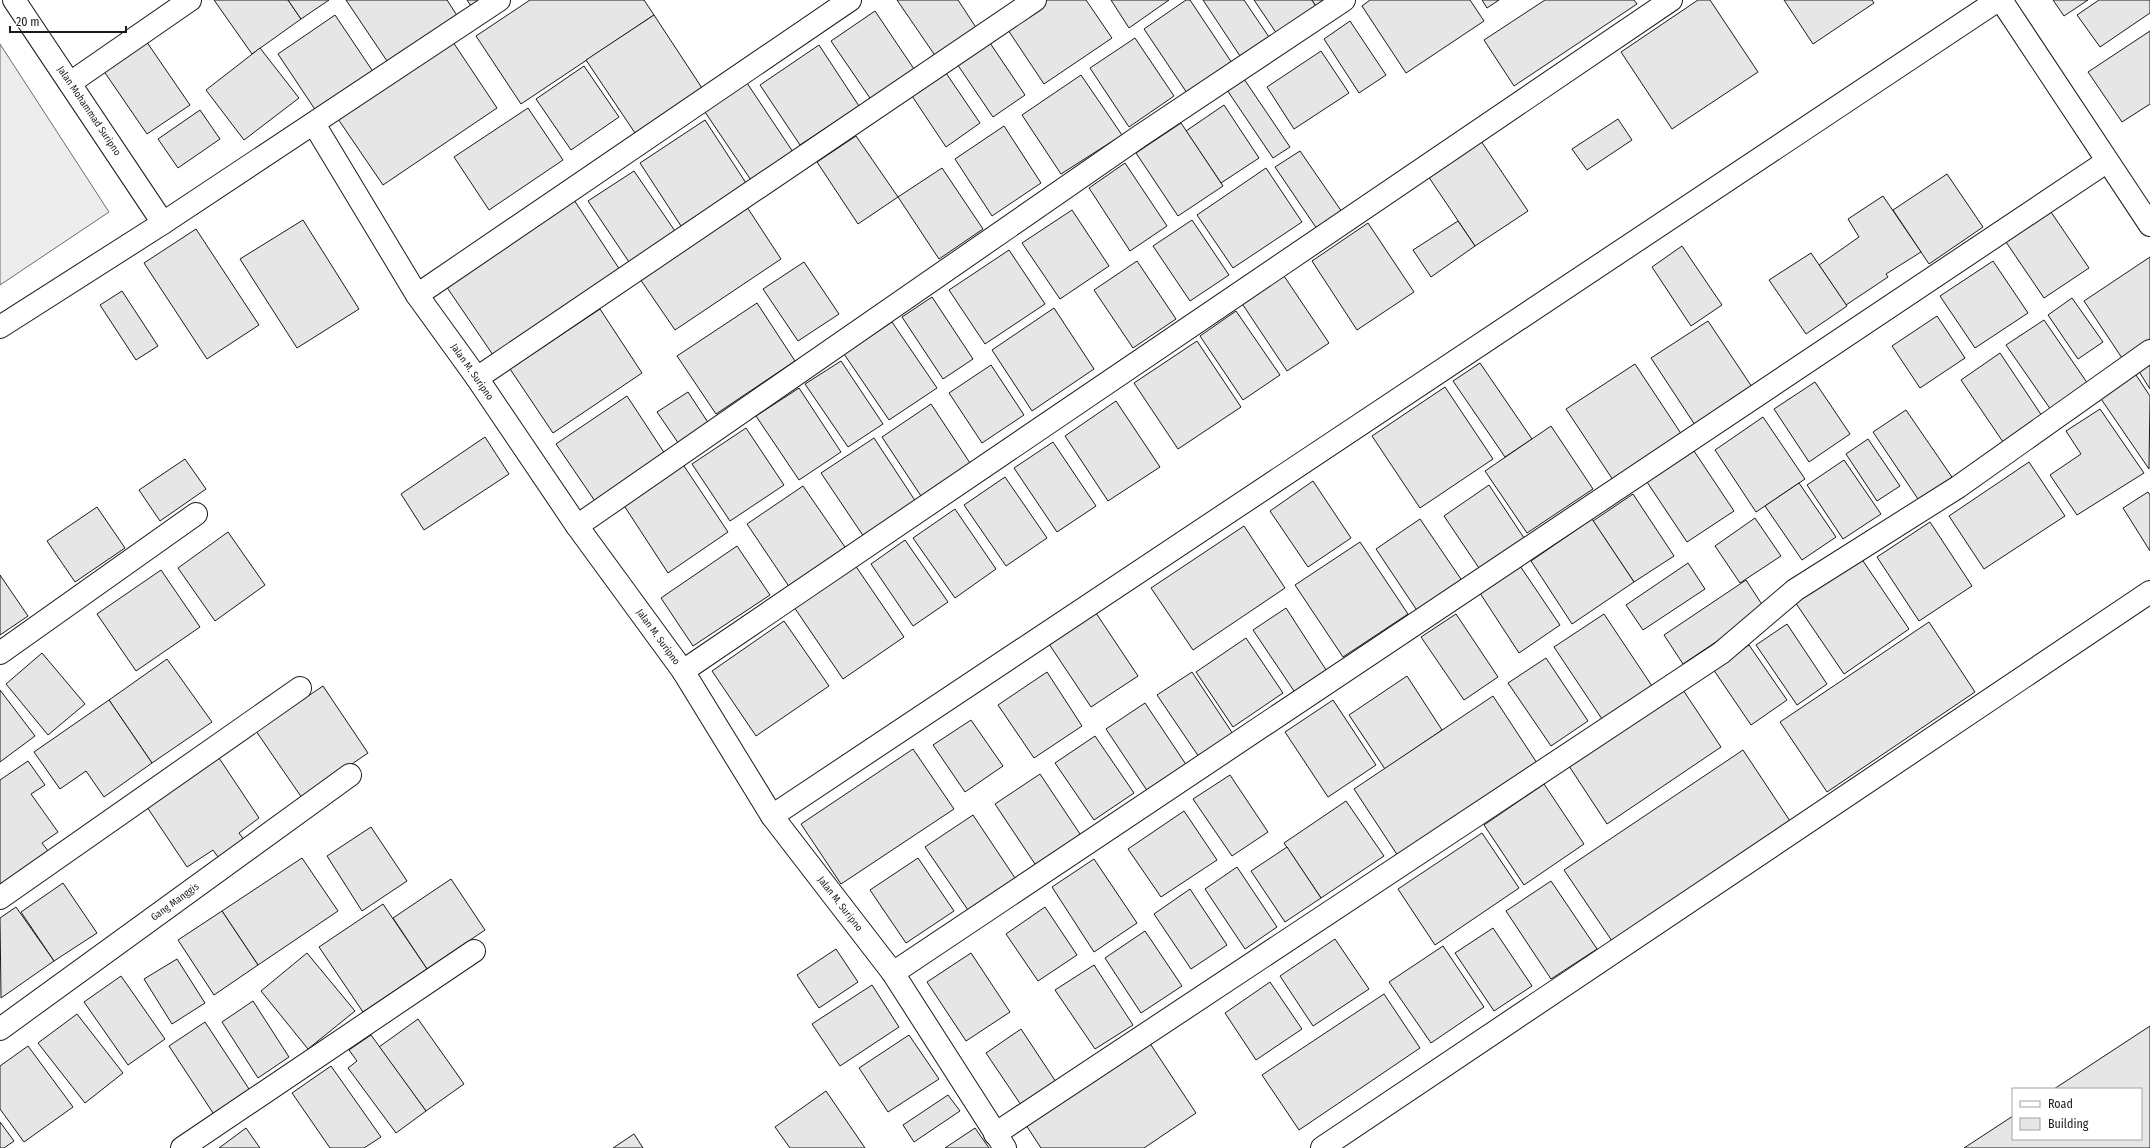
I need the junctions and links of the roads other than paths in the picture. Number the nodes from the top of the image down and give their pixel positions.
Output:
1 (14, 0) edge
2 (190, 0) edge
3 (499, 0) edge
4 (850, 0) edge
5 (1035, 0) edge
6 (1344, 0) edge
7 (1671, 0) edge
8 (1999, 0) edge
9 (70, 83) junction
10 (314, 124) junction
11 (2106, 162) junction
12 (163, 223) junction
13 (2150, 225) edge
14 (417, 295) junction
15 (0, 327) edge
16 (2150, 351) edge
17 (477, 378) junction
18 (196, 514) dead end
19 (577, 526) junction
20 (2150, 592) edge
21 (0, 653) edge
22 (683, 670) junction
23 (300, 688) dead end
24 (350, 775) dead end
25 (772, 816) junction
26 (0, 898) edge
27 (474, 951) dead end
28 (893, 973) junction
29 (0, 1028) edge
30 (1000, 1141) edge
31 (182, 1148) edge
32 (1322, 1148) edge

1 - 9 street, Jalan Mohammad Suripno
2 - 9 street
3 - 10 street
4 - 14 street
5 - 17 street
6 - 19 street
7 - 22 street
8 - 11 street
8 - 25 street
9 - 12 street, Jalan Mohammad Suripno
10 - 12 street
10 - 14 street, Jalan M. Suripno
11 - 13 street
11 - 28 street
12 - 15 street
14 - 17 street, Jalan M. Suripno
16 - 30 street
17 - 19 street, Jalan M. Suripno
18 - 21 street
19 - 22 street, Jalan M. Suripno
20 - 32 street
22 - 25 street, Jalan M. Suripno
23 - 26 street
24 - 29 street, Gang Manggis
25 - 28 street, Jalan M. Suripno
27 - 31 street
28 - 30 street, Jalan M. Suripno

